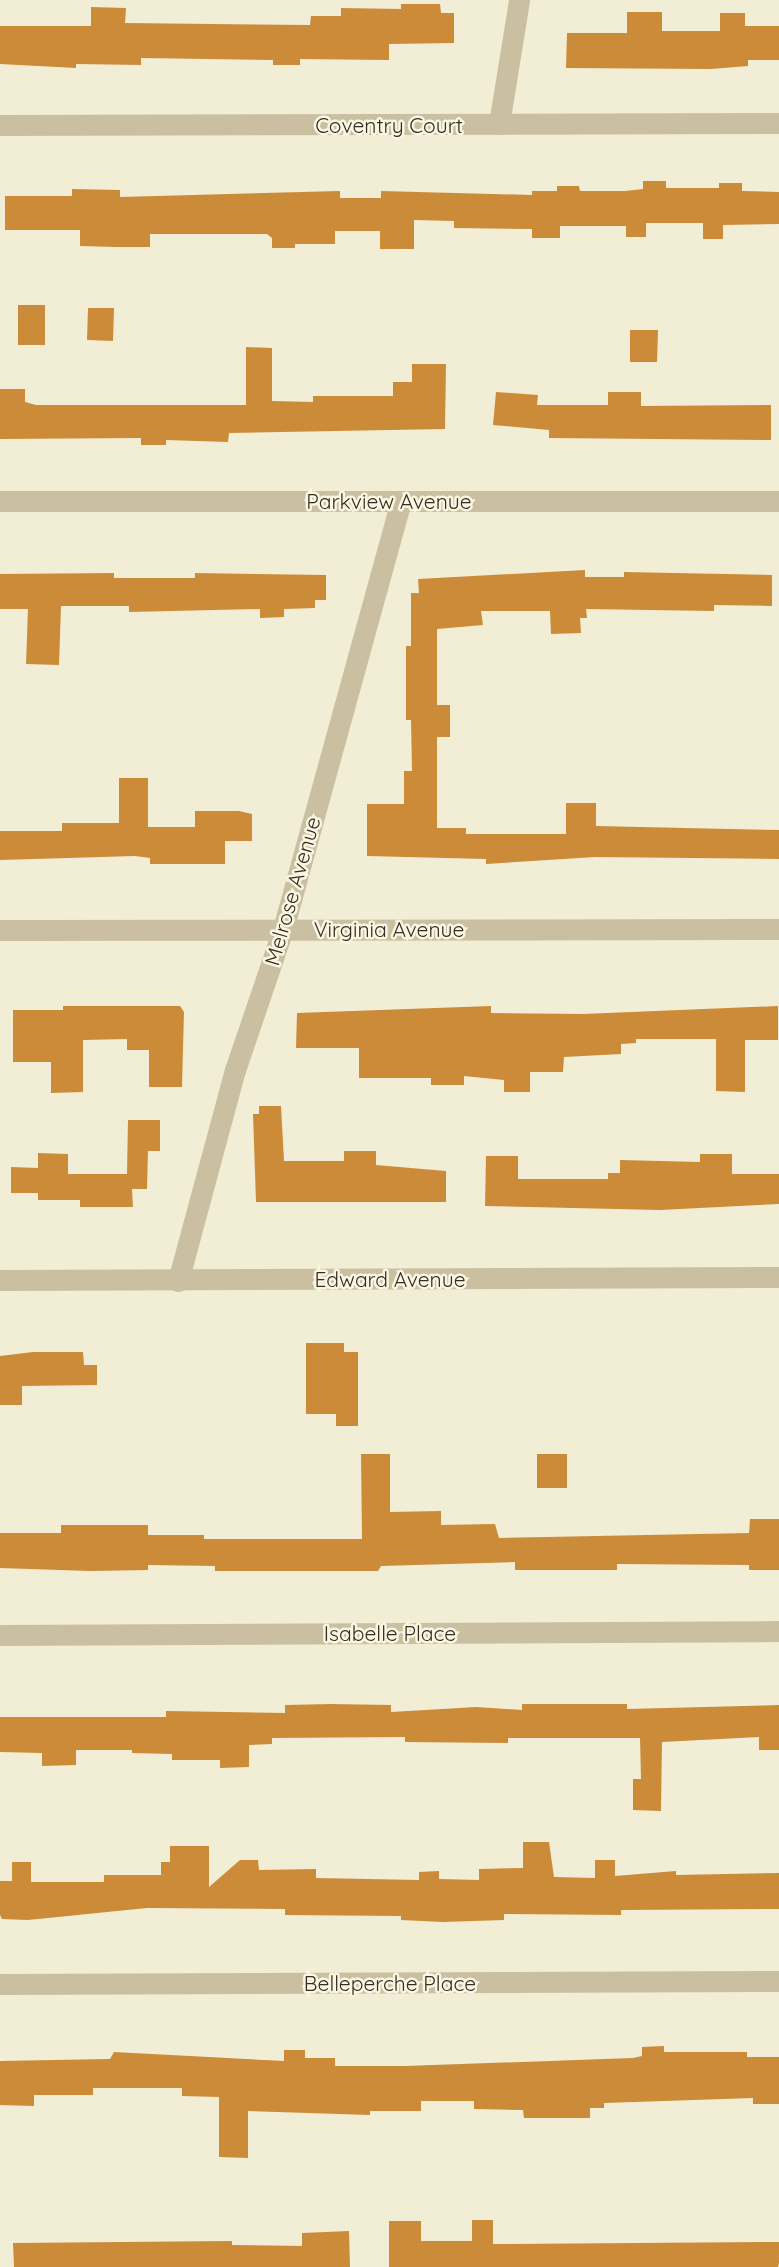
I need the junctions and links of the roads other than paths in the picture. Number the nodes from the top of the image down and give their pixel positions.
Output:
1 (519, 0) edge
2 (779, 123) edge
3 (499, 124) junction
4 (0, 125) edge
5 (0, 501) edge
6 (401, 501) junction
7 (779, 501) edge
8 (283, 929) junction
9 (779, 929) edge
10 (0, 930) edge
11 (779, 1277) edge
12 (0, 1280) edge
13 (178, 1281) junction
14 (779, 1632) edge
15 (0, 1635) edge
16 (779, 1981) edge
17 (0, 1984) edge

1 - 3 street
2 - 3 street, Coventry Court
3 - 4 street, Coventry Court
5 - 6 street, Parkview Avenue
6 - 7 street, Parkview Avenue
6 - 8 street, Melrose Avenue
8 - 9 street, Virginia Avenue
8 - 10 street, Virginia Avenue
8 - 13 street, Melrose Avenue
11 - 13 street, Edward Avenue
12 - 13 street, Edward Avenue
14 - 15 street, Isabelle Place
16 - 17 street, Belleperche Place

